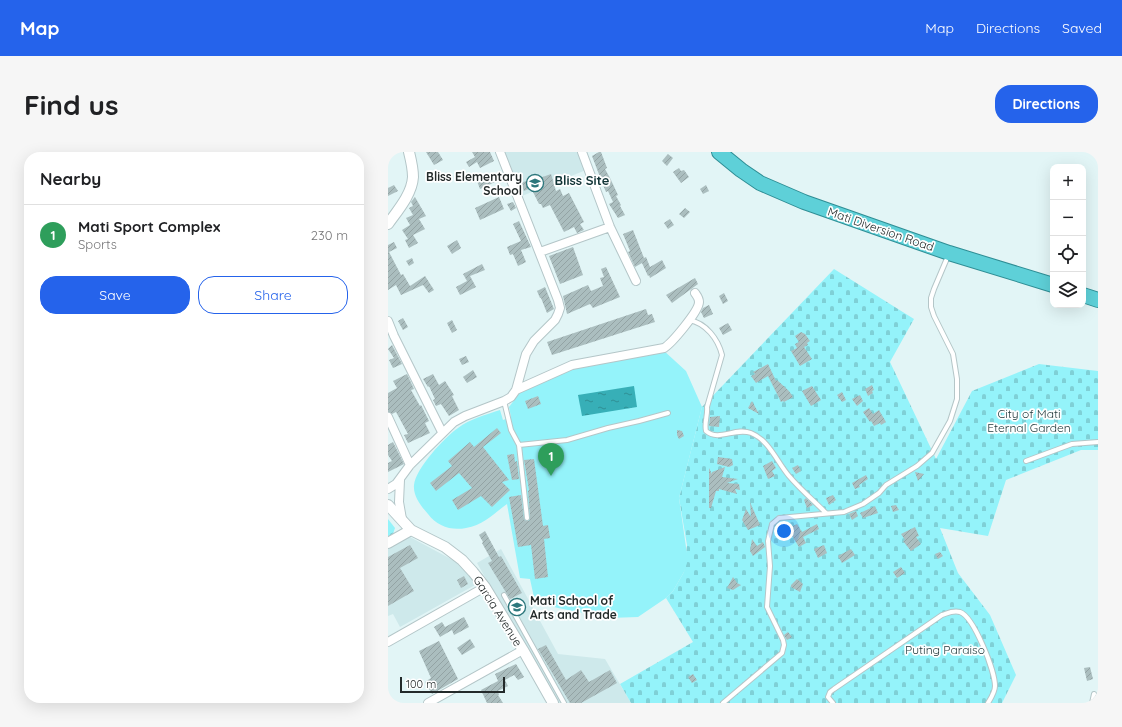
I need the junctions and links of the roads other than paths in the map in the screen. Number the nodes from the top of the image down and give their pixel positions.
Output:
1 (409, 152) edge
2 (500, 152) edge
3 (582, 152) edge
4 (719, 152) edge
5 (388, 224) edge
6 (610, 227) junction
7 (540, 252) junction
8 (949, 253) junction
9 (636, 281) dead end
10 (1050, 284) edge
11 (695, 293) dead end
12 (1086, 295) edge
13 (1098, 300) edge
14 (689, 320) junction
15 (388, 321) edge
16 (391, 338) edge
17 (516, 390) junction
18 (504, 402) junction
19 (668, 414) dead end
20 (388, 417) edge
21 (442, 432) junction
22 (1098, 442) edge
23 (519, 445) junction
24 (1026, 461) dead end
25 (410, 465) junction
26 (400, 480) junction
27 (388, 489) edge
28 (388, 505) edge
29 (826, 513) junction
30 (527, 518) dead end
31 (402, 519) junction
32 (411, 530) junction
33 (388, 543) edge
34 (485, 587) junction
35 (504, 595) dead end
36 (388, 642) edge
37 (523, 650) junction
38 (1094, 694) dead end
39 (428, 703) edge
40 (553, 703) edge
41 (564, 703) edge
42 (723, 703) edge
43 (833, 703) edge
44 (988, 703) edge
45 (1092, 703) edge

1 - 5 street
2 - 7 street
3 - 6 street
4 - 8 highway, Mati Diversion Road
6 - 7 street
6 - 9 street
7 - 17 street
8 - 10 highway, Mati Diversion Road
8 - 29 lane
11 - 14 street
12 - 13 highway
14 - 17 street
14 - 29 lane
15 - 16 street
16 - 21 street
17 - 18 street
18 - 21 street
18 - 23 lane
19 - 23 lane
20 - 25 street
21 - 25 street
22 - 24 lane
23 - 30 lane
25 - 26 street
26 - 27 street
26 - 31 street
28 - 31 street, Garcia Avenue
29 - 42 lane
31 - 32 street, Garcia Avenue
32 - 33 street
32 - 34 street, Garcia Avenue
34 - 36 street
34 - 37 street, Garcia Avenue
35 - 41 lane
37 - 39 street
37 - 40 street, Garcia Avenue
38 - 45 lane
43 - 44 lane

